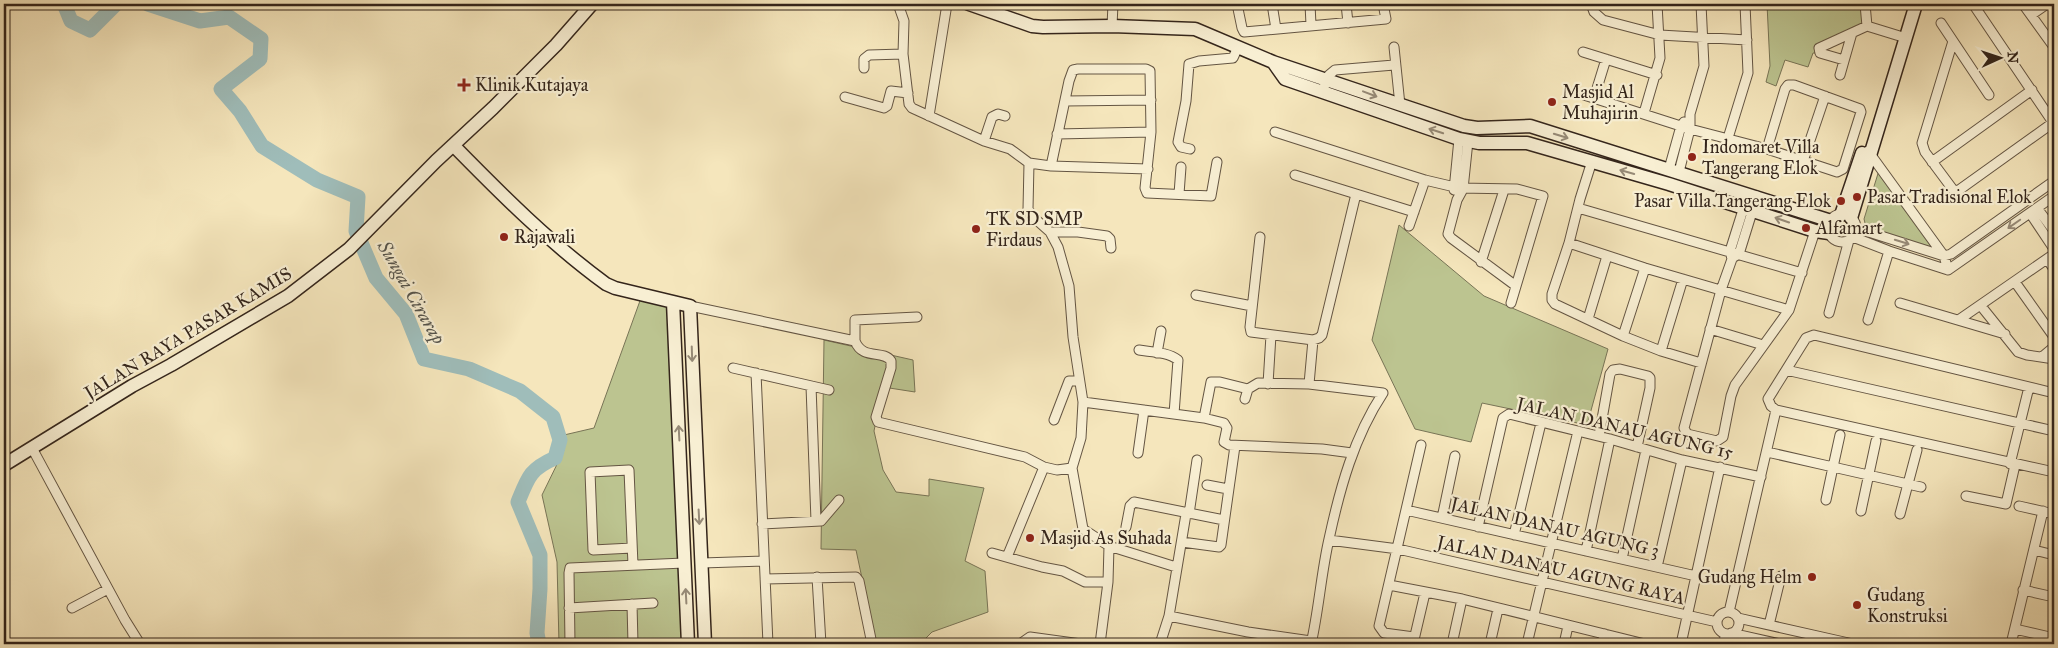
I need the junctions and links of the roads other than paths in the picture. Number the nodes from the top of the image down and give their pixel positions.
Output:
1 (592, 4) edge
2 (898, 4) edge
3 (948, 4) edge
4 (969, 4) edge
5 (1113, 4) edge
6 (1119, 4) edge
7 (1237, 4) edge
8 (1272, 4) edge
9 (1310, 4) edge
10 (1346, 4) edge
11 (1383, 4) edge
12 (1592, 4) edge
13 (1657, 4) edge
14 (1701, 4) edge
15 (1745, 4) edge
16 (1865, 4) edge
17 (1910, 4) edge
18 (1916, 4) edge
19 (1973, 4) edge
20 (2023, 4) edge
21 (2047, 4) edge
22 (2031, 15) junction
23 (1113, 20) junction
24 (1348, 23) junction
25 (1941, 23) dead end
26 (1311, 25) junction
27 (1867, 26) junction
28 (1276, 29) junction
29 (1852, 33) junction
30 (1660, 35) junction
31 (1903, 37) junction
32 (1703, 39) junction
33 (1747, 40) junction
34 (1953, 41) junction
35 (1238, 47) junction
36 (1394, 47) dead end
37 (2054, 47) edge
38 (1584, 52) dead end
39 (903, 54) junction
40 (1606, 59) junction
41 (1844, 60) junction
42 (1273, 62) junction
43 (1394, 65) junction
44 (864, 68) dead end
45 (1657, 75) junction
46 (1840, 75) dead end
47 (1327, 78) junction
48 (1344, 84) junction
49 (2032, 90) junction
50 (1322, 92) junction
51 (908, 93) junction
52 (1989, 94) dead end
53 (1825, 96) junction
54 (845, 97) dead end
55 (1340, 98) junction
56 (1151, 100) junction
57 (1065, 101) junction
58 (1397, 104) junction
59 (1644, 113) junction
60 (929, 116) junction
61 (1005, 116) dead end
62 (1390, 116) junction
63 (2054, 123) edge
64 (1530, 126) junction
65 (1686, 127) junction
66 (1150, 132) junction
67 (1275, 132) dead end
68 (1057, 134) junction
69 (1728, 138) junction
70 (1464, 140) junction
71 (984, 141) junction
72 (1527, 143) junction
73 (453, 145) junction
74 (1767, 148) junction
75 (1190, 149) dead end
76 (1867, 150) junction
77 (1803, 161) junction
78 (1217, 162) dead end
79 (1592, 162) junction
80 (1932, 162) junction
81 (1029, 163) junction
82 (1051, 166) junction
83 (1182, 167) dead end
84 (1148, 169) junction
85 (1673, 171) junction
86 (1295, 175) dead end
87 (1425, 180) junction
88 (2054, 181) edge
89 (1669, 184) junction
90 (1453, 187) junction
91 (1463, 189) junction
92 (1504, 190) junction
93 (1179, 194) junction
94 (1356, 194) junction
95 (1753, 195) junction
96 (2054, 196) edge
97 (1457, 200) junction
98 (1578, 208) junction
99 (1749, 209) junction
100 (2033, 210) junction
101 (1414, 212) junction
102 (1409, 226) dead end
103 (1844, 227) junction
104 (1815, 231) junction
105 (2054, 231) edge
106 (1050, 232) junction
107 (1260, 237) dead end
108 (1569, 243) junction
109 (1111, 248) dead end
110 (2054, 250) edge
111 (1889, 251) junction
112 (1733, 255) junction
113 (1607, 256) junction
114 (1944, 256) junction
115 (2051, 257) edge
116 (1481, 262) junction
117 (1645, 268) junction
118 (2054, 269) edge
119 (1948, 270) junction
120 (1802, 273) junction
121 (1683, 279) junction
122 (2015, 282) junction
123 (1516, 286) junction
124 (1721, 290) junction
125 (1196, 295) dead end
126 (673, 302) junction
127 (1511, 303) dead end
128 (1900, 303) dead end
129 (690, 306) junction
130 (1252, 306) junction
131 (1982, 306) junction
132 (1789, 310) junction
133 (1829, 314) dead end
134 (917, 317) dead end
135 (1588, 319) junction
136 (1868, 320) dead end
137 (1960, 320) junction
138 (1710, 329) junction
139 (1161, 331) dead end
140 (2005, 334) junction
141 (1271, 335) junction
142 (1623, 336) junction
143 (2054, 336) edge
144 (1313, 340) junction
145 (855, 341) junction
146 (1763, 345) junction
147 (2054, 347) edge
148 (1139, 350) dead end
149 (1661, 351) junction
150 (1157, 353) junction
151 (2042, 357) junction
152 (2054, 359) edge
153 (1701, 363) junction
154 (733, 368) dead end
155 (1786, 370) junction
156 (756, 373) junction
157 (1079, 381) junction
158 (1268, 384) junction
159 (1309, 384) junction
160 (811, 386) junction
161 (2029, 387) junction
162 (1248, 389) junction
163 (829, 390) dead end
164 (2054, 392) edge
165 (1245, 399) dead end
166 (1083, 402) junction
167 (1144, 410) junction
168 (1776, 410) junction
169 (1174, 414) junction
170 (1204, 418) junction
171 (1054, 420) dead end
172 (1541, 422) junction
173 (2020, 423) junction
174 (2054, 431) edge
175 (1578, 432) junction
176 (1840, 435) dead end
177 (1599, 436) junction
178 (1610, 439) junction
179 (1876, 441) dead end
180 (1421, 445) dead end
181 (1235, 446) junction
182 (32, 448) junction
183 (1641, 449) junction
184 (1917, 450) dead end
185 (1767, 452) junction
186 (1138, 453) dead end
187 (1352, 453) junction
188 (1455, 456) dead end
189 (1197, 460) dead end
190 (1682, 460) junction
191 (2012, 464) junction
192 (4, 465) edge
193 (1720, 467) junction
194 (1833, 467) junction
195 (1044, 468) junction
196 (1072, 468) junction
197 (2054, 472) edge
198 (1869, 476) junction
199 (1761, 477) junction
200 (1907, 484) junction
201 (1208, 485) dead end
202 (1921, 487) dead end
203 (1228, 489) junction
204 (1966, 496) dead end
205 (839, 500) dead end
206 (1826, 500) dead end
207 (2019, 506) dead end
208 (1406, 510) junction
209 (1861, 511) dead end
210 (2043, 511) junction
211 (1187, 514) junction
212 (1900, 514) dead end
213 (2054, 514) edge
214 (1442, 518) junction
215 (1224, 520) junction
216 (816, 522) junction
217 (762, 524) junction
218 (1478, 526) junction
219 (1126, 527) dead end
220 (1514, 534) junction
221 (1328, 540) junction
222 (1182, 542) junction
223 (1550, 543) junction
224 (1109, 546) junction
225 (684, 547) junction
226 (701, 547) junction
227 (632, 548) junction
228 (1398, 549) junction
229 (2034, 550) junction
230 (1586, 551) junction
231 (992, 553) dead end
232 (2054, 554) edge
233 (1007, 557) junction
234 (1622, 559) junction
235 (764, 561) junction
236 (684, 563) junction
237 (702, 563) junction
238 (633, 565) junction
239 (1176, 567) junction
240 (1657, 567) junction
241 (1696, 576) junction
242 (1781, 576) dead end
243 (817, 577) junction
244 (765, 579) junction
245 (1108, 582) junction
246 (1541, 582) junction
247 (1389, 585) junction
248 (108, 589) junction
249 (2023, 590) junction
250 (1425, 593) junction
251 (2054, 596) edge
252 (1462, 599) junction
253 (653, 603) dead end
254 (632, 604) junction
255 (72, 608) dead end
256 (569, 608) junction
257 (1498, 609) junction
258 (1729, 612) junction
259 (1687, 615) junction
260 (1169, 616) junction
261 (1533, 618) junction
262 (1738, 618) junction
263 (1717, 622) junction
264 (1769, 624) junction
265 (1568, 626) junction
266 (2015, 629) junction
267 (1729, 633) junction
268 (1605, 634) junction
269 (2054, 638) edge
270 (1414, 641) edge
271 (1311, 643) edge
272 (140, 644) edge
273 (570, 644) edge
274 (633, 644) edge
275 (688, 644) edge
276 (705, 644) edge
277 (768, 644) edge
278 (821, 644) edge
279 (872, 644) edge
280 (1020, 644) edge
281 (1081, 644) edge
282 (1100, 644) edge
283 (1160, 644) edge
284 (1452, 644) edge
285 (1490, 644) edge
286 (1527, 644) edge
287 (1564, 644) edge
288 (1602, 644) edge
289 (1642, 644) edge
290 (1681, 644) edge
291 (1724, 644) edge
292 (1780, 644) edge
293 (1853, 644) edge
294 (2011, 644) edge

1 - 73 street, JALAN RAYA PASAR KAMIS
2 - 39 street
3 - 60 street
4 - 23 street
5 - 23 street
6 - 23 street
7 - 28 street
8 - 28 street
9 - 26 street
10 - 24 street
11 - 24 street
12 - 30 street
13 - 30 street
14 - 32 street
15 - 33 street
16 - 27 street
17 - 31 street
18 - 31 street
19 - 49 street
20 - 22 street
21 - 22 street
22 - 37 street
23 - 35 street
24 - 26 street
25 - 34 street
26 - 28 street
27 - 29 street
27 - 31 street
29 - 41 street
29 - 41 street
30 - 32 street
30 - 45 street
31 - 76 street
32 - 33 street
32 - 65 street
33 - 69 street
34 - 52 street
34 - 80 street
35 - 42 street
35 - 75 street
36 - 43 street
38 - 40 street
39 - 44 street
39 - 51 street
40 - 45 street
40 - 59 street
41 - 46 street
42 - 47 street
42 - 50 street
43 - 47 street
43 - 58 street
45 - 59 street
47 - 48 street
47 - 50 street
48 - 55 street
48 -> 58 street
49 - 63 street
49 - 80 street
50 - 55 street
51 - 54 street
51 - 60 street
53 - 74 street
53 - 77 street
53 - 77 street
55 - 62 street
56 - 57 street
56 - 57 street
56 - 66 street
57 - 68 street
58 - 62 street
58 - 64 street
59 - 65 street
60 - 71 street
61 - 71 street
70 -> 62 street
63 - 80 street
64 - 72 street
64 -> 85 street
65 - 69 street
65 - 85 street
66 - 68 street
66 - 84 street
67 - 87 street
68 - 82 street
69 - 74 street
70 - 72 street
70 - 90 street
70 - 91 street
71 - 81 street
72 - 79 street
73 - 126 street
73 - 182 street, JALAN RAYA PASAR KAMIS
74 - 77 street
76 - 103 street
76 - 114 street
78 - 93 street
89 -> 79 street
79 - 98 street
81 - 82 street
81 - 106 street
82 - 84 street
83 - 93 street
84 - 93 street
85 - 89 street
85 - 95 street
86 - 94 street
87 - 90 street
87 - 101 street
88 - 114 street
89 - 99 street
90 - 91 street
90 - 97 street
91 - 92 street
91 - 97 street
92 - 116 street
92 - 123 street
94 - 101 street
94 - 144 street
95 - 99 street
95 - 103 street
96 - 100 street
97 - 116 street
98 - 108 street
98 - 112 street
104 -> 99 street
99 - 112 street
100 - 105 street
100 - 110 street
100 -> 119 street
101 - 102 street
103 - 104 street
103 - 111 street
103 -> 114 street
103 - 133 street
104 - 120 street
106 - 109 street
106 - 157 street
107 - 130 street
108 - 113 street
108 - 135 street
111 - 119 street
111 - 136 street
112 - 120 street
112 - 124 street
113 - 117 street
113 - 135 street
114 - 119 street
115 - 118 street
115 - 122 street
116 - 123 street
117 - 121 street
117 - 142 street
120 - 132 street
121 - 124 street
121 - 149 street
122 - 131 street
122 - 143 street
123 - 127 street
124 - 132 street
124 - 138 street
125 - 130 street
126 - 129 street
225 -> 126 street
128 - 137 street
129 - 145 street
129 -> 226 street
130 - 141 street
131 - 137 street
131 - 140 street
132 - 146 street
134 - 145 street
135 - 142 street
137 - 140 street
138 - 146 street
138 - 153 street
139 - 150 street
140 - 151 street
141 - 144 street
141 - 158 street
142 - 149 street
144 - 159 street
145 - 195 street
146 - 153 street
147 - 151 street
148 - 150 street
149 - 153 street
150 - 169 street
151 - 152 street
154 - 156 street
155 - 161 street
155 - 168 street
155 - 173 street
156 - 160 street
156 - 217 street
157 - 166 street
157 - 171 street
158 - 159 street
158 - 162 street
159 - 187 street
160 - 163 street
160 - 216 street
161 - 164 street
161 - 173 street
162 - 165 street
162 - 170 street
166 - 167 street
166 - 196 street
167 - 169 street
167 - 186 street
168 - 185 street
168 - 191 street
169 - 170 street
170 - 181 street
172 - 175 street, JALAN DANAU AGUNG 15
172 - 218 street, JALAN DANAU AGUNG 15
172 - 220 street
173 - 174 street
173 - 191 street
175 - 177 street, JALAN DANAU AGUNG 15
175 - 223 street
176 - 194 street
177 - 178 street, JALAN DANAU AGUNG 15
177 - 183 street
178 - 183 street, JALAN DANAU AGUNG 15
178 - 230 street
179 - 198 street
180 - 208 street
181 - 187 street
181 - 203 street
182 - 192 street, JALAN RAYA PASAR KAMIS
182 - 248 street
183 - 190 street, JALAN DANAU AGUNG 15
183 - 234 street
184 - 200 street
185 - 194 street
185 - 199 street
187 - 221 street
188 - 214 street
189 - 211 street
190 - 193 street, JALAN DANAU AGUNG 15
190 - 240 street
191 - 197 street
191 - 204 street
193 - 199 street, JALAN DANAU AGUNG 15
193 - 241 street
194 - 198 street
194 - 206 street
195 - 196 street
195 - 233 street
196 - 224 street
198 - 200 street
198 - 209 street
199 - 258 street
200 - 202 street
200 - 212 street
201 - 203 street
203 - 215 street
205 - 216 street
207 - 210 street
208 - 214 street, JALAN DANAU AGUNG 3
208 - 228 street
210 - 213 street
210 - 229 street
211 - 215 street
211 - 219 street
211 - 222 street
214 - 218 street, JALAN DANAU AGUNG 3
215 - 222 street
216 - 217 street
217 - 235 street
218 - 220 street, JALAN DANAU AGUNG 3
220 - 223 street, JALAN DANAU AGUNG 3
221 - 228 street, JALAN DANAU AGUNG RAYA
221 - 271 street
222 - 239 street
223 - 230 street, JALAN DANAU AGUNG 3
223 - 246 street
224 - 239 street
224 - 245 street
225 - 226 street
225 - 236 street
226 - 237 street
227 - 227 street
227 - 238 street
228 - 246 street, JALAN DANAU AGUNG RAYA
228 - 247 street
229 - 232 street
229 - 249 street
230 - 234 street, JALAN DANAU AGUNG 3
231 - 233 street
233 - 245 street
234 - 240 street, JALAN DANAU AGUNG 3
235 - 237 street
235 - 244 street
236 - 238 street
275 -> 236 street
237 - 276 street
238 - 256 street
239 - 260 street
240 - 241 street, JALAN DANAU AGUNG 3
241 - 259 street
242 - 264 street
243 - 244 street
243 - 278 street
243 - 279 street
244 - 277 street
245 - 282 street
246 - 259 street, JALAN DANAU AGUNG RAYA
246 - 261 street
247 - 250 street
247 - 270 street
248 - 255 street
248 - 272 street
249 - 251 street
249 - 266 street
250 - 252 street
250 - 270 street
252 - 257 street
252 - 284 street
253 - 254 street
254 - 256 street
254 - 274 street
256 - 273 street
257 - 261 street
257 - 285 street
258 - 262 street
258 - 263 street
259 - 263 street, JALAN DANAU AGUNG RAYA
259 - 290 street
260 - 271 street
260 - 283 street
261 - 265 street
261 - 286 street
262 - 264 street
262 - 267 street
263 - 267 street
264 - 293 street
265 - 268 street
265 - 287 street
266 - 269 street
266 - 294 street
267 - 291 street
267 - 292 street
268 - 288 street
268 - 289 street
280 - 281 street

